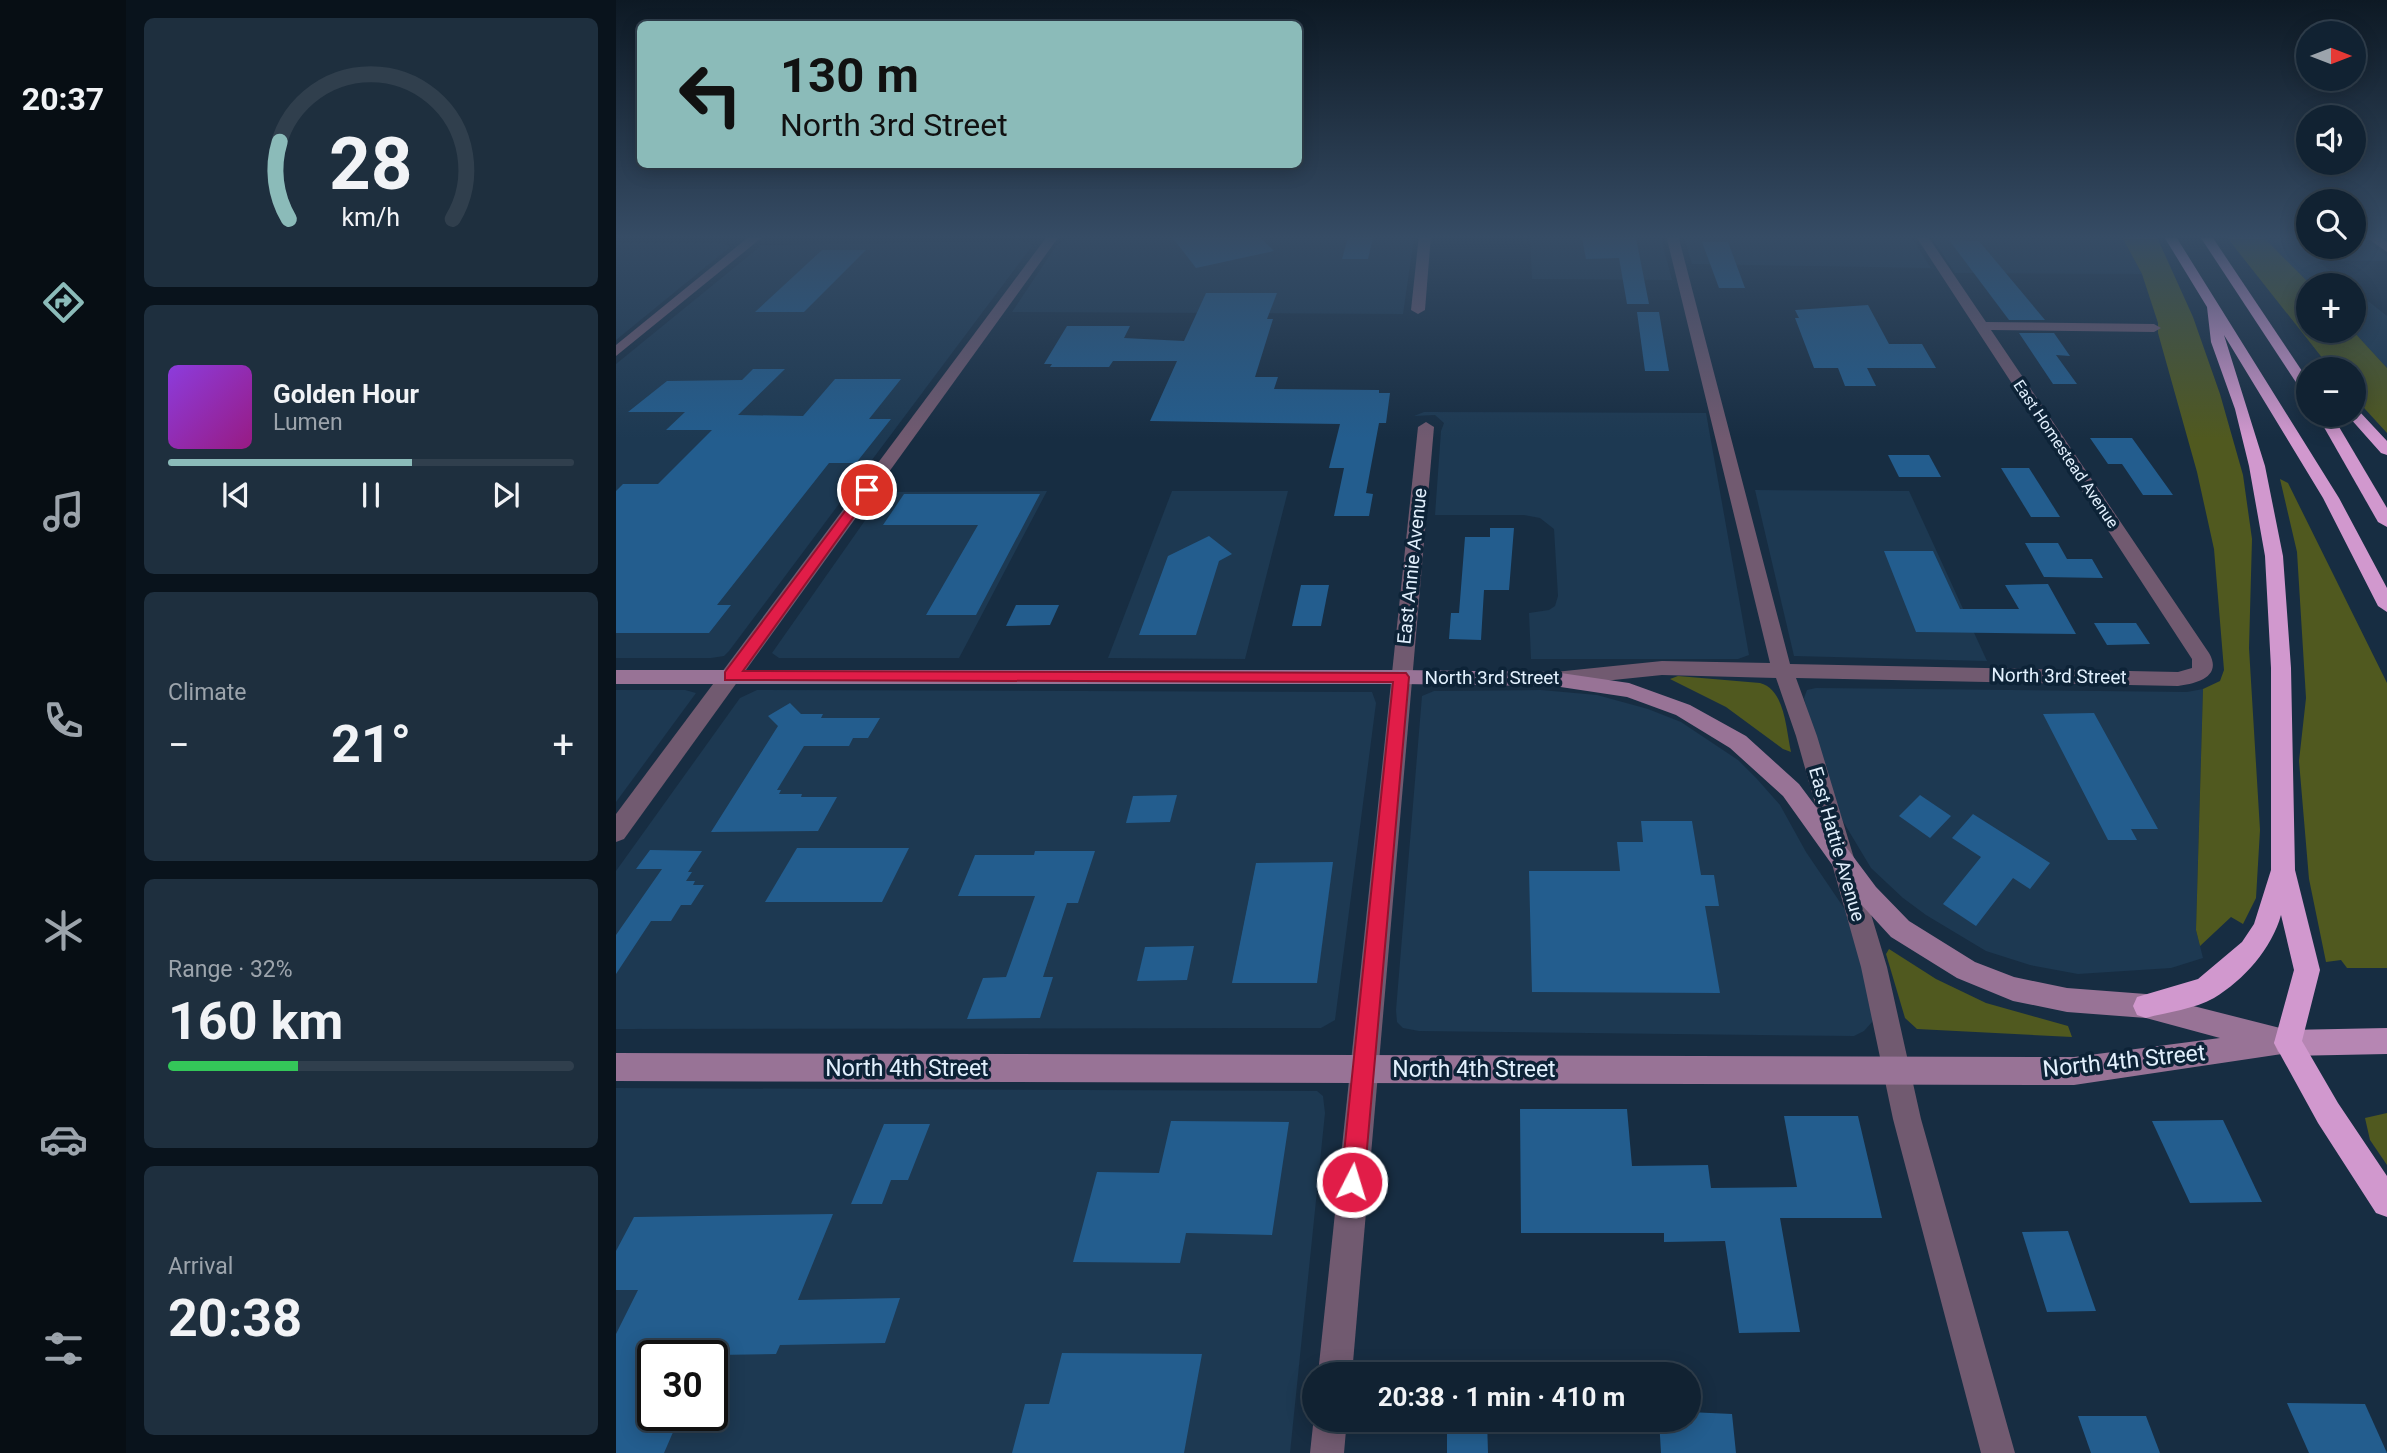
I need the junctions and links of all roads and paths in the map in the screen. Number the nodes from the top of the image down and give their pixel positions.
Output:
1 (676, 303) edge
2 (1004, 303) edge
3 (1419, 303) edge
4 (1689, 303) edge
5 (1966, 303) edge
6 (2210, 303) edge
7 (2251, 303) edge
8 (2213, 308) junction
9 (1418, 310) dead end
10 (2258, 313) junction
11 (1981, 326) junction
12 (2154, 328) dead end
13 (616, 352) edge
14 (2300, 357) edge
15 (2296, 372) edge
16 (1426, 426) dead end
17 (2331, 427) edge
18 (2366, 427) edge
19 (2387, 450) edge
20 (2387, 522) edge
21 (2387, 606) edge
22 (1784, 670) junction
23 (2199, 674) joint
24 (731, 676) junction
25 (616, 677) edge
26 (1401, 677) junction
27 (1554, 679) junction
28 (616, 832) edge
29 (1843, 860) junction
30 (2283, 870) junction
31 (2146, 1006) junction
32 (2387, 1041) edge
33 (2288, 1042) junction
34 (616, 1068) edge
35 (1363, 1069) junction
36 (1900, 1069) junction
37 (2387, 1202) edge
38 (1336, 1362) edge
39 (1329, 1432) edge
40 (1327, 1453) edge
41 (1998, 1453) edge

1 - 13 street
2 - 24 street
3 - 9 street
4 - 22 street, East Hattie Avenue
5 - 11 street, East Homestead Avenue
6 - 8 highway
7 - 10 highway
8 - 21 highway
8 - 30 highway
10 - 14 highway
10 - 15 highway
11 - 12 street
11 - 23 street, East Homestead Avenue
16 - 26 street, East Annie Avenue
17 - 20 highway
18 - 19 highway
22 - 23 street, North 3rd Street
22 - 27 street, North 3rd Street
22 - 29 street, East Hattie Avenue
24 - 25 main road, North 3rd Street
24 - 26 main road, North 3rd Street
24 - 28 street
26 - 27 main road, North 3rd Street
26 - 35 street, East Annie Avenue
27 - 29 main road, North 4th Street
29 - 31 main road, North 4th Street
29 - 36 street, East Hattie Avenue
30 - 31 highway
30 - 33 highway
31 - 33 main road, North 4th Street
32 - 33 main road, North 4th Street
33 - 36 main road, North 4th Street
33 - 37 highway
34 - 35 main road, North 4th Street
35 - 36 main road, North 4th Street
35 - 38 street, East Annie Avenue
36 - 41 street, East Hattie Avenue
39 - 40 street

